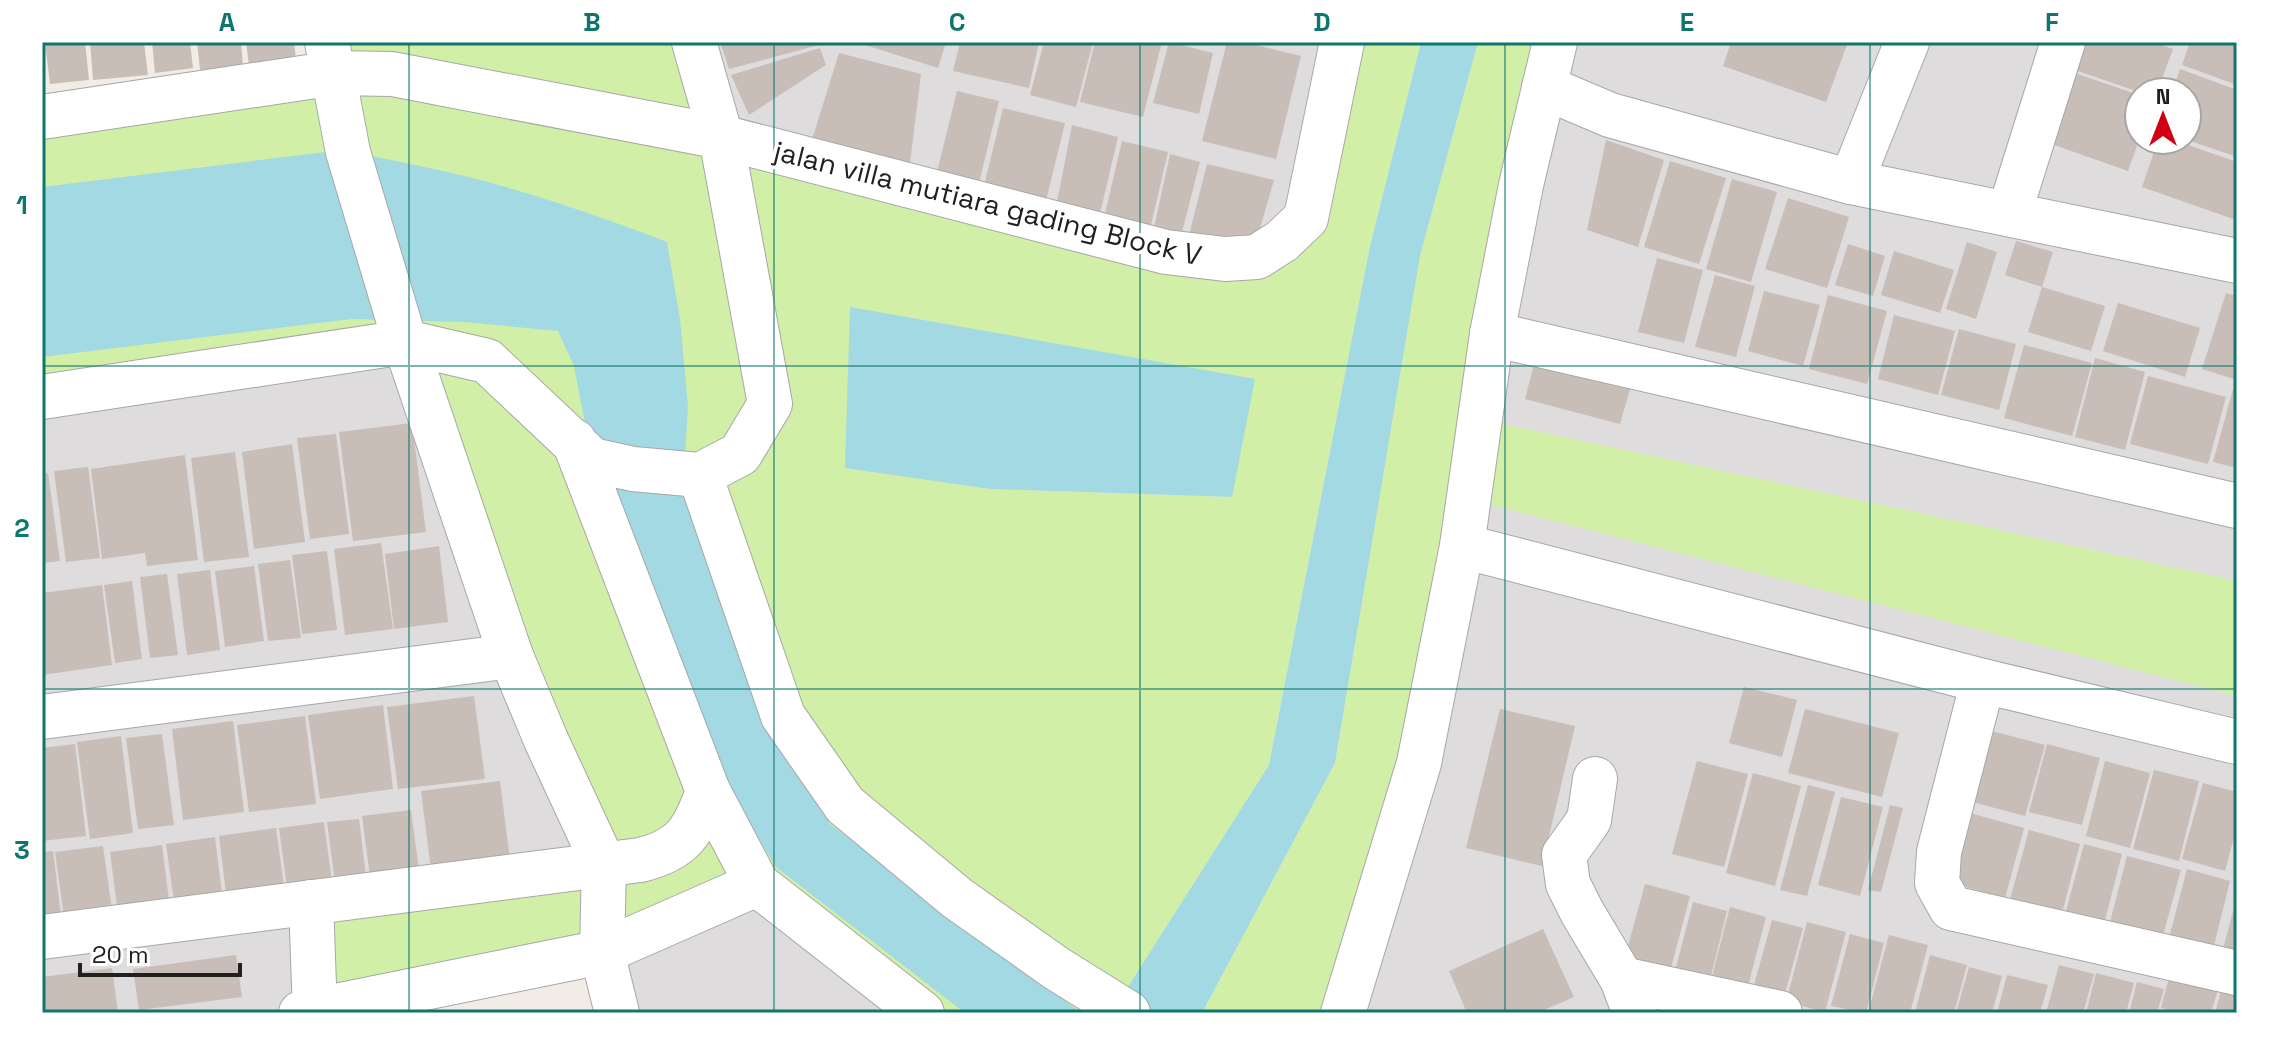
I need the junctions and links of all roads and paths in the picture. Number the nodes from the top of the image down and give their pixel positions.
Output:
1 (694, 42) edge
2 (1555, 42) edge
3 (1907, 42) edge
4 (2063, 42) edge
5 (1330, 45) edge
6 (331, 58) edge
7 (1544, 87) junction
8 (42, 117) edge
9 (721, 137) junction
10 (1851, 182) junction
11 (2009, 214) junction
12 (2237, 261) edge
13 (1492, 334) junction
14 (405, 342) junction
15 (42, 397) edge
16 (574, 441) junction
17 (700, 475) junction
18 (2237, 506) edge
19 (1462, 546) junction
20 (511, 656) junction
21 (1983, 681) junction
22 (42, 717) edge
23 (2237, 742) edge
24 (1595, 779) dead end
25 (708, 791) junction
26 (604, 865) junction
27 (757, 884) junction
28 (311, 902) junction
29 (42, 937) edge
30 (602, 952) junction
31 (2237, 973) edge
32 (1629, 996) edge
33 (311, 1012) edge
34 (617, 1013) edge
35 (922, 1013) edge
36 (1128, 1013) edge
37 (1343, 1013) edge
38 (1780, 1013) edge

1 - 9 street
2 - 7 street
3 - 10 street
4 - 11 street
5 - 9 street, jalan villa mutiara gading Block V
6 - 8 street, jalan villa mutiara gading Block V
6 - 9 street, jalan villa mutiara gading Block V
6 - 14 street
7 - 10 street
7 - 13 street
9 - 17 street
10 - 11 street
11 - 12 street
13 - 18 street
13 - 19 street
14 - 15 street
14 - 16 street
14 - 20 street
16 - 17 street
16 - 25 street
17 - 36 street
19 - 21 street
19 - 37 street
20 - 22 street
20 - 26 street
21 - 23 street
21 - 31 street
24 - 32 street
25 - 26 street
25 - 27 street
26 - 28 street
26 - 30 street
27 - 30 street
27 - 35 street
28 - 29 street
28 - 33 street
30 - 33 street
30 - 34 street
32 - 38 street

